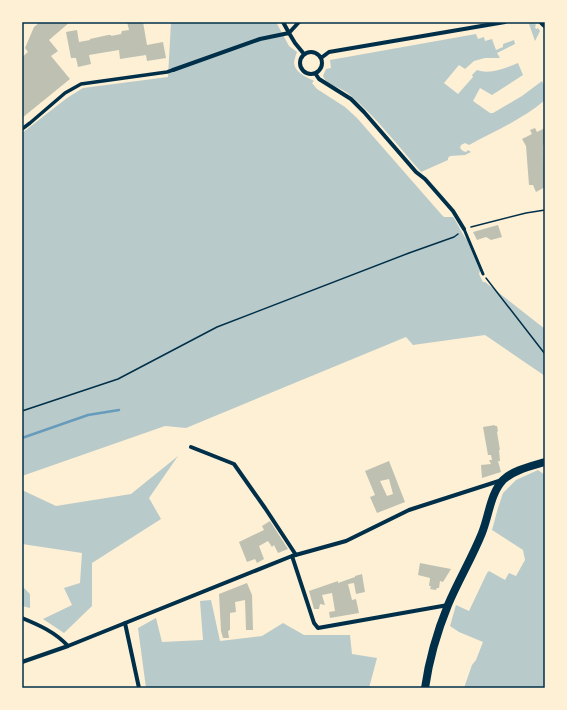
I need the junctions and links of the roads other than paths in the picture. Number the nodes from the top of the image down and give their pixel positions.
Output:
1 (283, 22) edge
2 (299, 22) edge
3 (506, 22) edge
4 (289, 33) junction
5 (304, 54) junction
6 (321, 58) junction
7 (173, 70) joint
8 (315, 73) junction
9 (22, 129) edge
10 (464, 229) joint
11 (483, 274) road end
12 (191, 446) dead end
13 (545, 462) edge
14 (503, 480) junction
15 (294, 556) junction
16 (448, 605) junction
17 (22, 618) edge
18 (125, 623) junction
19 (68, 646) junction
20 (22, 662) edge
21 (139, 688) edge
22 (425, 688) edge

1 - 4 street
2 - 4 street
3 - 6 street
4 - 5 street
4 - 7 street
5 - 6 street
5 - 8 street
6 - 8 street
7 - 9 street
8 - 10 street
10 - 11 lane
12 - 15 street
13 - 14 main road
14 - 15 street
14 - 16 main road
15 - 16 street
15 - 18 street
16 - 22 main road
17 - 19 street
18 - 19 street
18 - 21 street
19 - 20 street

